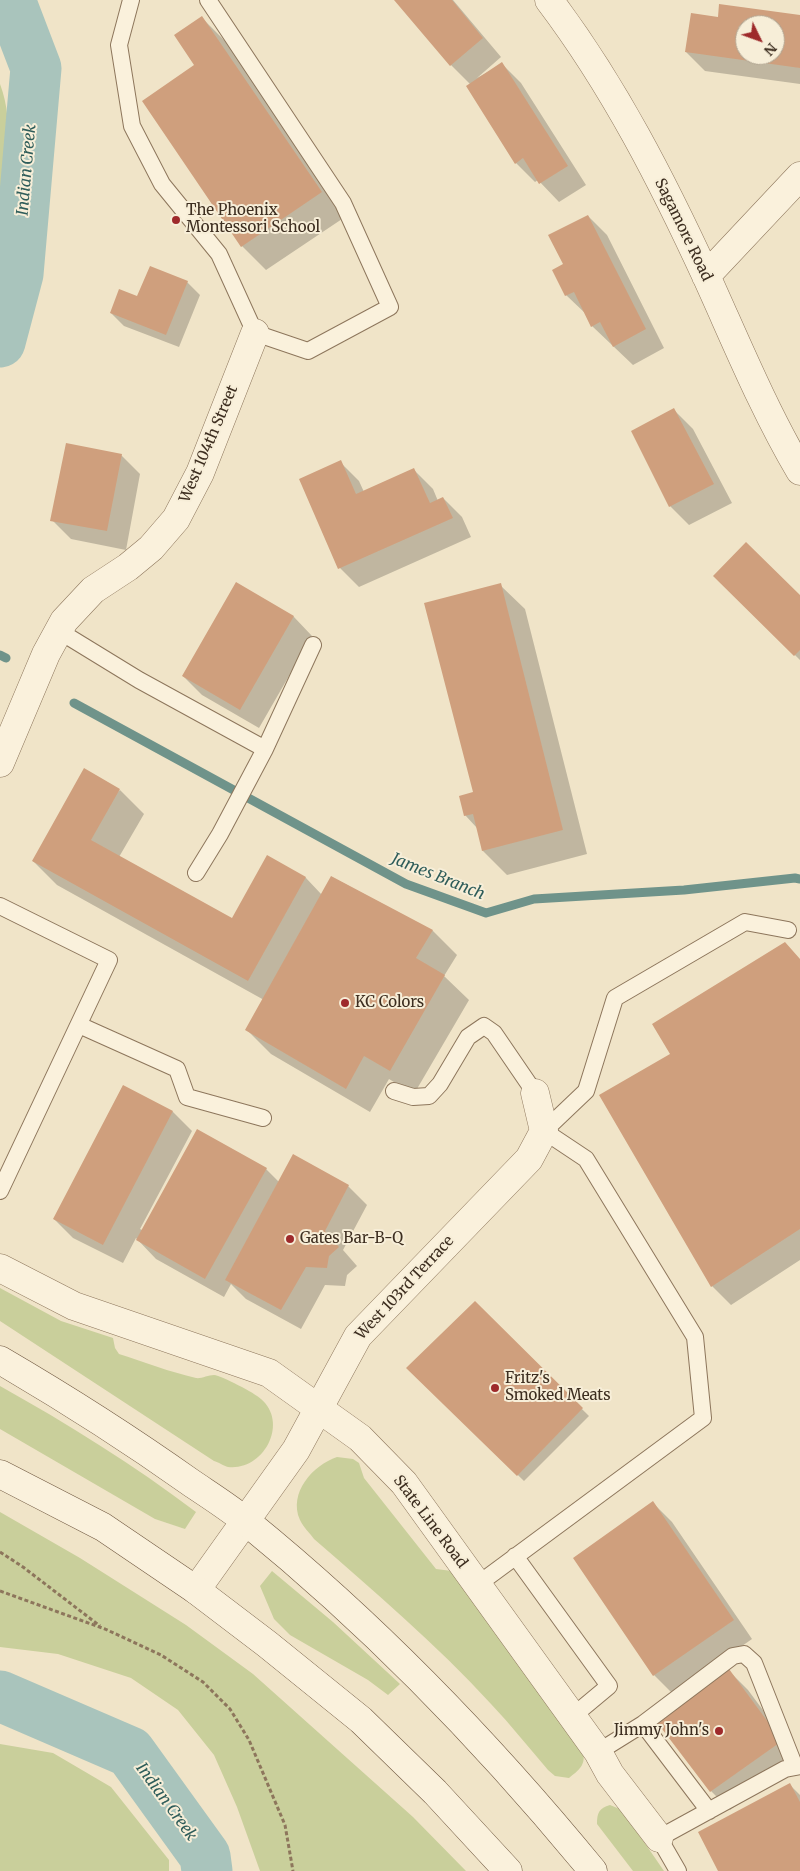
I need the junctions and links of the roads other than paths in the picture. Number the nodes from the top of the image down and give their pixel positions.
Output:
1 (131, 0) edge
2 (208, 0) edge
3 (549, 0) edge
4 (800, 176) edge
5 (706, 276) junction
6 (255, 333) junction
7 (800, 471) edge
8 (59, 631) junction
9 (312, 645) dead end
10 (262, 755) junction
11 (0, 762) edge
12 (196, 873) dead end
13 (0, 906) edge
14 (788, 930) dead end
15 (79, 1025) junction
16 (394, 1091) dead end
17 (535, 1093) joint
18 (263, 1118) dead end
19 (544, 1131) junction
20 (0, 1191) edge
21 (0, 1268) edge
22 (0, 1360) edge
23 (318, 1408) junction
24 (0, 1474) edge
25 (246, 1522) junction
26 (515, 1556) junction
27 (477, 1585) junction
28 (196, 1590) junction
29 (573, 1716) junction
30 (643, 1724) junction
31 (598, 1752) junction
32 (798, 1767) edge
33 (709, 1811) junction
34 (658, 1838) junction
35 (508, 1871) edge
36 (593, 1871) edge
37 (678, 1871) edge

1 - 6 lane
2 - 6 lane
3 - 5 street, Sagamore Road
4 - 5 street
5 - 7 street, Sagamore Road
6 - 8 street, West 104th Street
8 - 10 lane
8 - 11 street, West 104th Street
9 - 10 lane
10 - 12 lane
13 - 15 lane
14 - 19 lane
15 - 18 lane
15 - 20 lane
16 - 17 lane
17 - 19 street
19 - 23 street, West 103rd Terrace
19 - 26 lane
21 - 23 street, State Line Road
22 - 25 street
23 - 25 street, West 103rd Terrace
23 - 27 street, State Line Road
24 - 28 street
25 - 28 street, West 103rd Terrace
25 - 36 street
26 - 27 lane
26 - 29 lane
27 - 29 street, State Line Road
28 - 35 street
29 - 31 street, State Line Road
30 - 31 lane
30 - 32 lane
30 - 33 lane
31 - 34 street, State Line Road
32 - 33 lane
33 - 34 lane
34 - 37 lane

